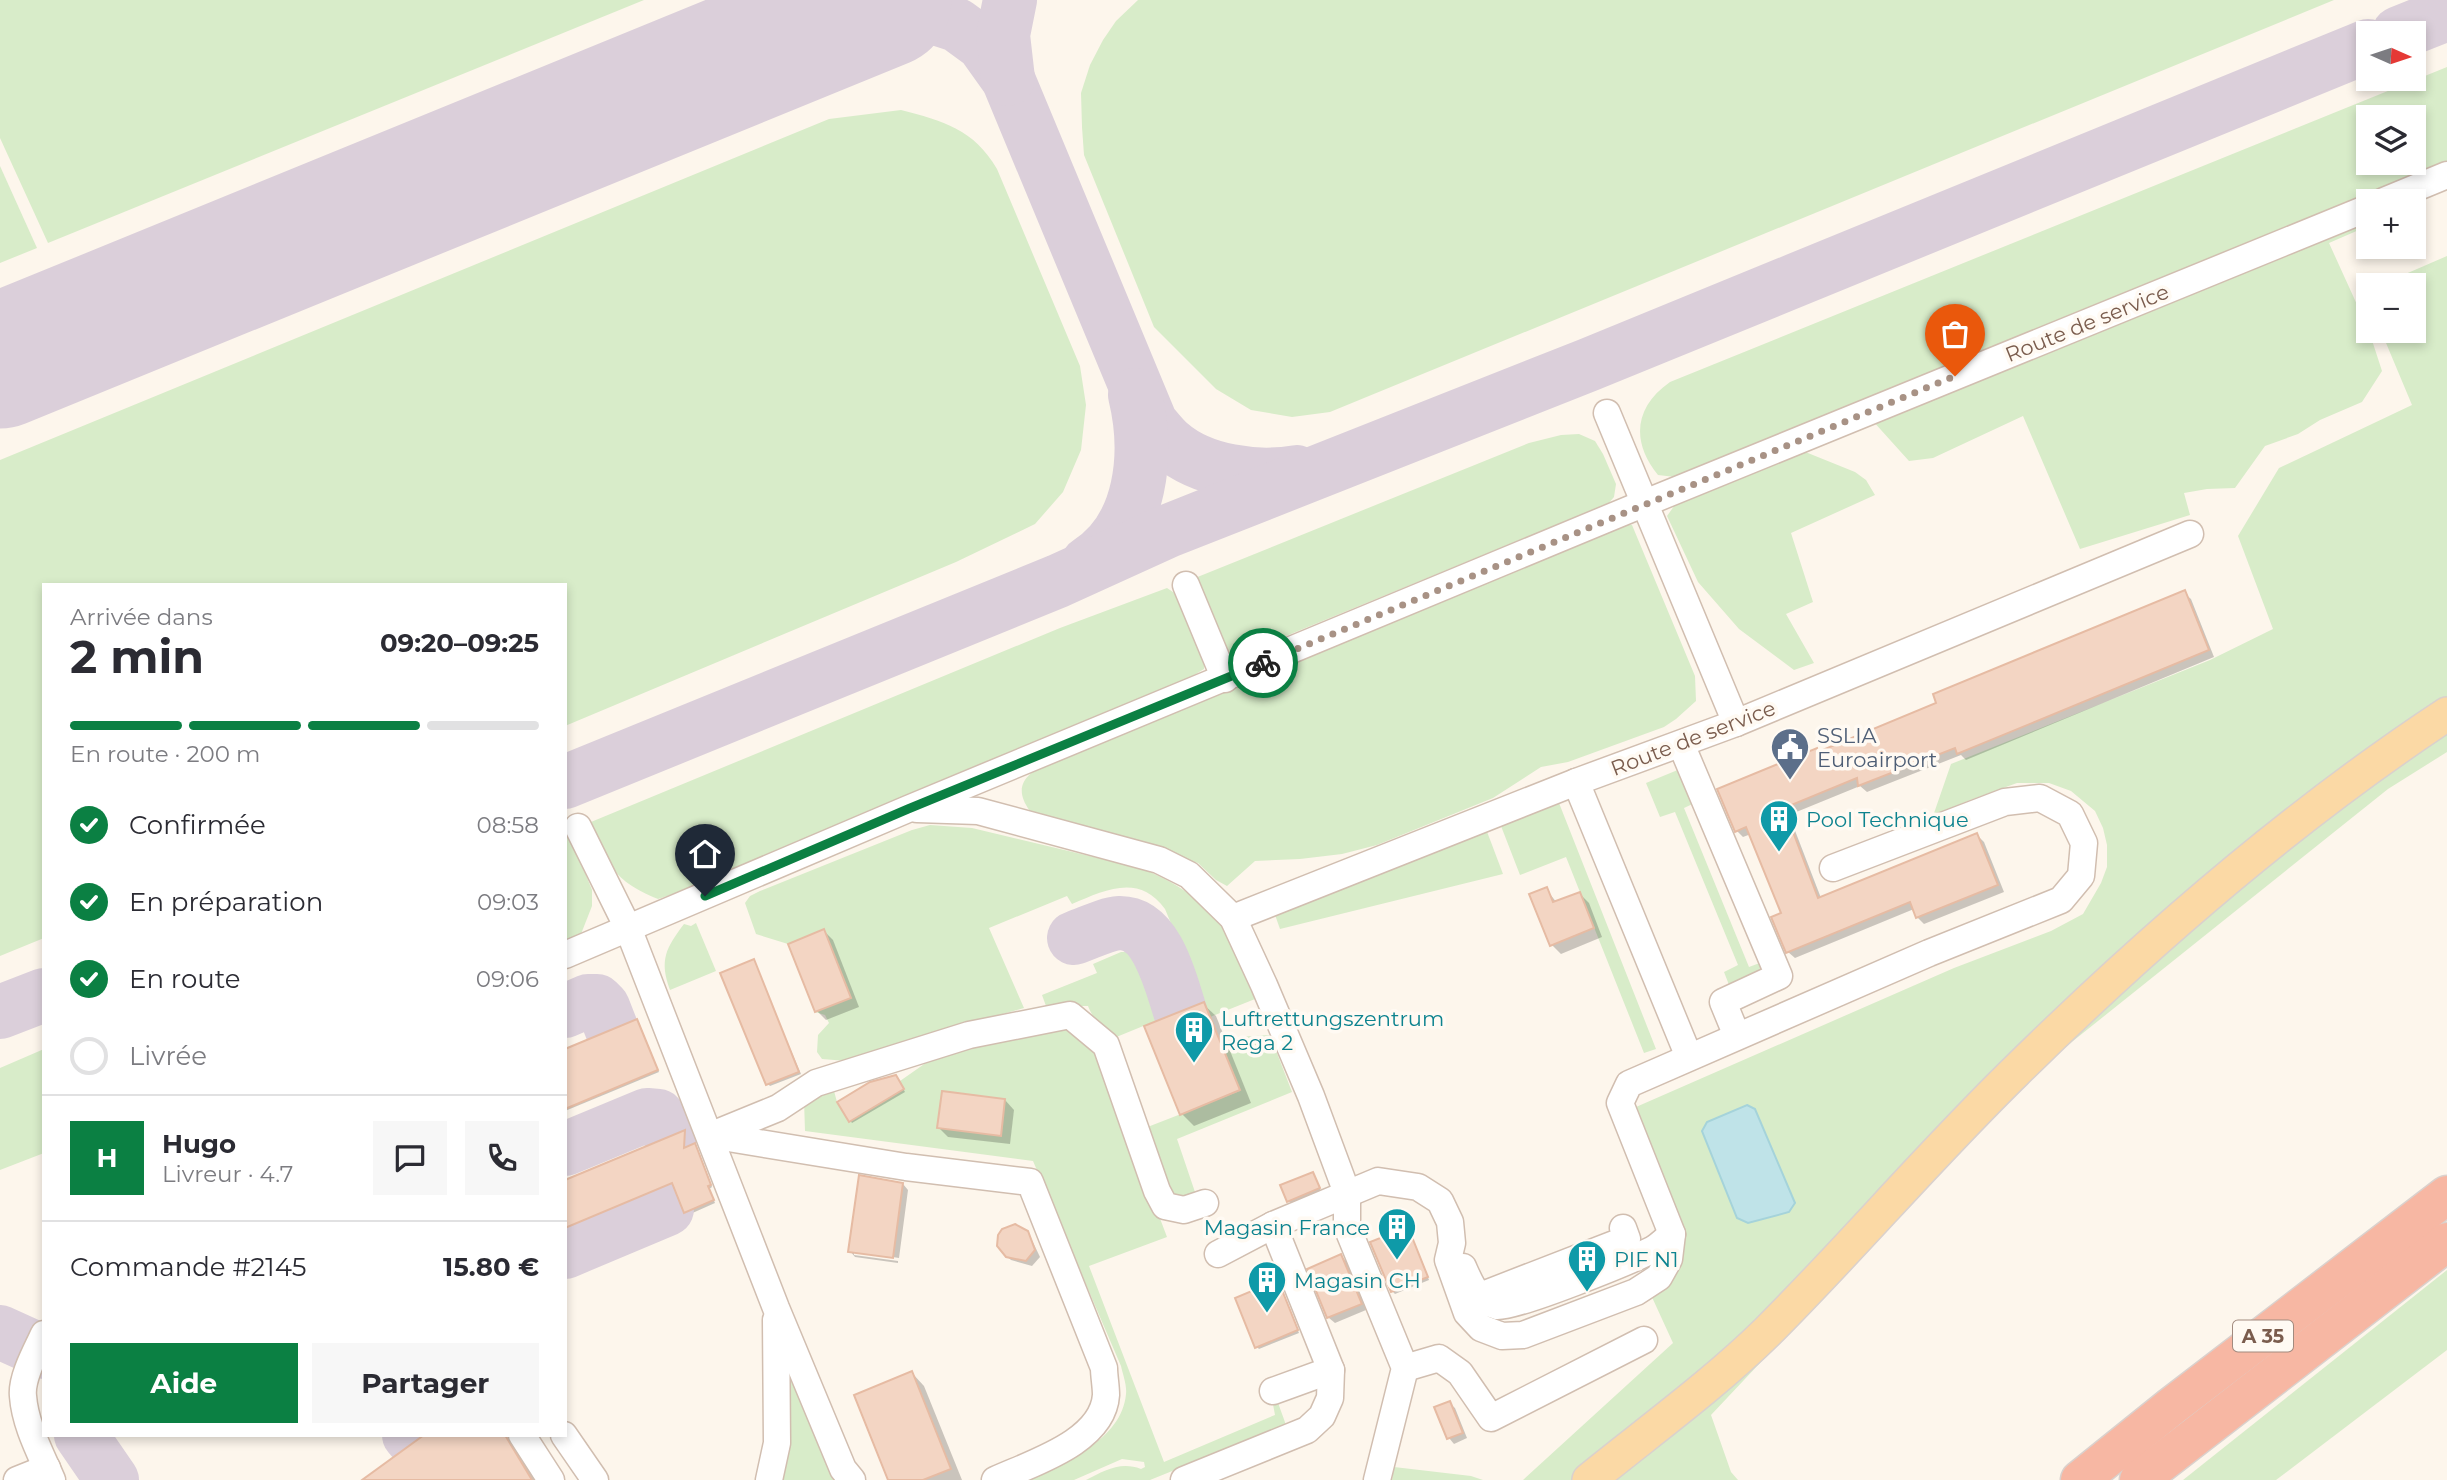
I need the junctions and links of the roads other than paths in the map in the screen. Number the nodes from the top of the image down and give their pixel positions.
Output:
1 (2447, 175) edge
2 (2413, 189) edge
3 (2356, 213) edge
4 (1607, 413) dead end
5 (1646, 503) junction
6 (2190, 534) dead end
7 (1186, 585) dead end
8 (1225, 679) junction
9 (2447, 714) edge
10 (1735, 723) junction
11 (1681, 744) junction
12 (1576, 782) junction
13 (908, 809) junction
14 (578, 827) dead end
15 (1833, 868) dead end
16 (1233, 918) junction
17 (628, 929) junction
18 (567, 954) edge
19 (1737, 1036) junction
20 (1689, 1057) junction
21 (710, 1135) junction
22 (1347, 1193) junction
23 (2447, 1195) edge
24 (1205, 1203) dead end
25 (1273, 1225) junction
26 (1623, 1228) dead end
27 (1672, 1234) junction
28 (2447, 1242) edge
29 (1452, 1243) junction
30 (1218, 1254) dead end
31 (1480, 1296) junction
32 (776, 1308) junction
33 (42, 1338) edge
34 (1644, 1340) dead end
35 (1405, 1368) junction
36 (1331, 1370) junction
37 (1273, 1391) dead end
38 (523, 1437) edge
39 (565, 1437) edge
40 (49, 1474) edge
41 (17, 1480) edge
42 (551, 1480) edge
43 (595, 1480) edge
44 (769, 1480) edge
45 (852, 1480) edge
46 (995, 1480) edge
47 (1184, 1480) edge
48 (1377, 1480) edge
49 (1589, 1480) edge
50 (2080, 1480) edge
51 (2140, 1480) edge

1 - 2 street
3 - 5 street, Route de service
4 - 5 street
5 - 8 street, Route de service
5 - 10 street
6 - 10 street, Route de service
7 - 8 street
8 - 13 street, Route de service
9 - 49 main road
10 - 11 street, Route de service
11 - 12 street, Route de service
11 - 19 street
12 - 16 street, Route de service
12 - 20 street
13 - 16 street
13 - 17 street, Route de service
14 - 17 street
15 - 19 street
16 - 22 street
17 - 18 street, Route de service
17 - 21 street
19 - 20 street
20 - 27 street
21 - 24 street
21 - 32 street
21 - 46 street
22 - 25 street
22 - 29 street
22 - 35 street
23 - 50 highway, A 35
25 - 30 street
25 - 36 street
26 - 31 street
27 - 29 street
27 - 31 street
28 - 51 highway, A 35
29 - 31 street
32 - 44 street
32 - 45 street
33 - 40 street
34 - 35 street
35 - 48 street
36 - 37 street
36 - 47 street
38 - 42 street
39 - 43 street
40 - 41 street

